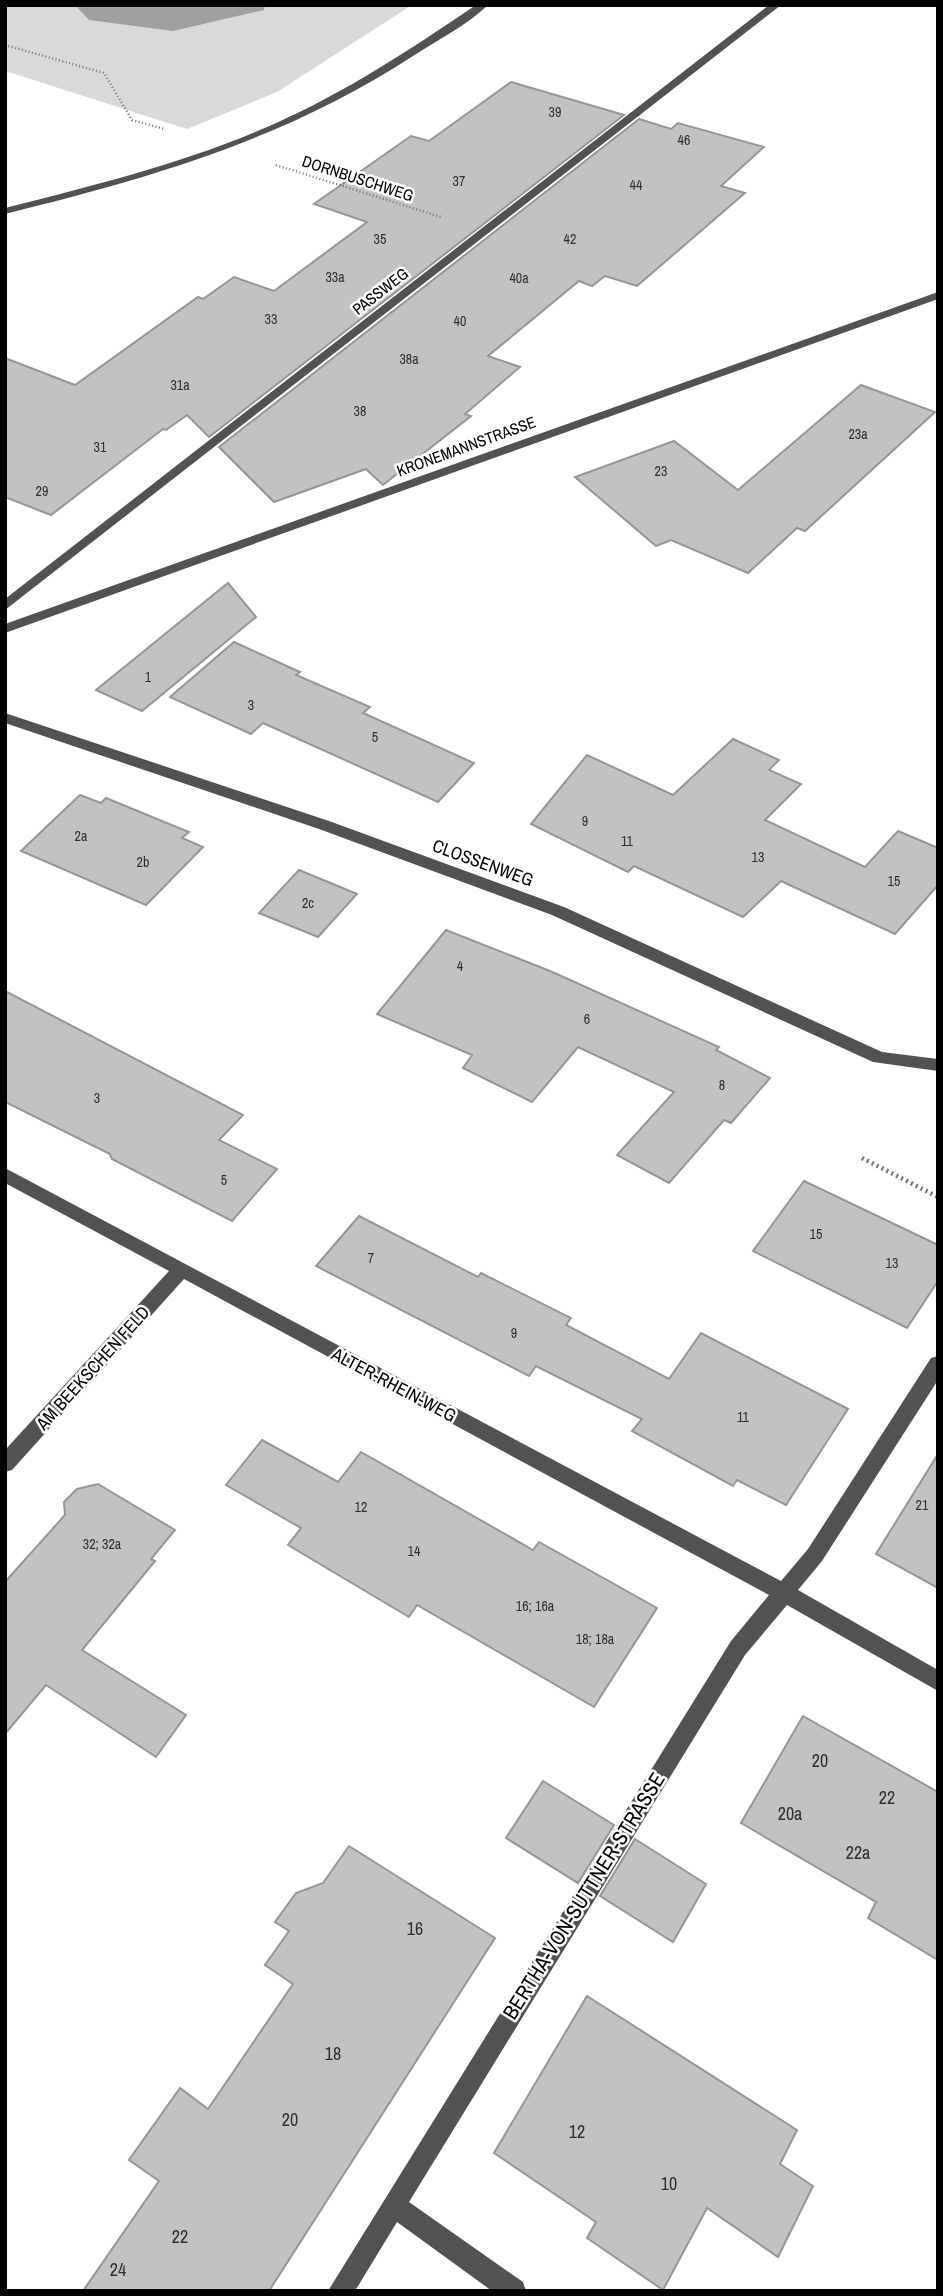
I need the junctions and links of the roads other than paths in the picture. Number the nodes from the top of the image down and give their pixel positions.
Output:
1 (483, 5) edge
2 (776, 5) edge
3 (5, 211) edge
4 (938, 295) edge
5 (5, 606) edge
6 (5, 629) edge
7 (5, 719) edge
8 (938, 1065) edge
9 (5, 1175) edge
10 (180, 1271) junction
11 (938, 1364) edge
12 (5, 1464) edge
13 (783, 1592) junction
14 (938, 1681) edge
15 (393, 2205) junction
16 (340, 2291) edge
17 (514, 2291) edge

1 - 3 street
2 - 5 street, PASSWEG
4 - 6 street, KRONEMANNSTRASSE
7 - 8 street, CLOSSENWEG
9 - 10 street, ALTER-RHEIN-WEG
10 - 12 street, AM BEEKSCHEN FELD
10 - 13 street, ALTER-RHEIN-WEG
11 - 13 street
13 - 14 street, ALTER-RHEIN-WEG
13 - 15 street, BERTHA-VON-SUTTNER-STRASSE
15 - 16 street, BERTHA-VON-SUTTNER-STRASSE
15 - 17 street

